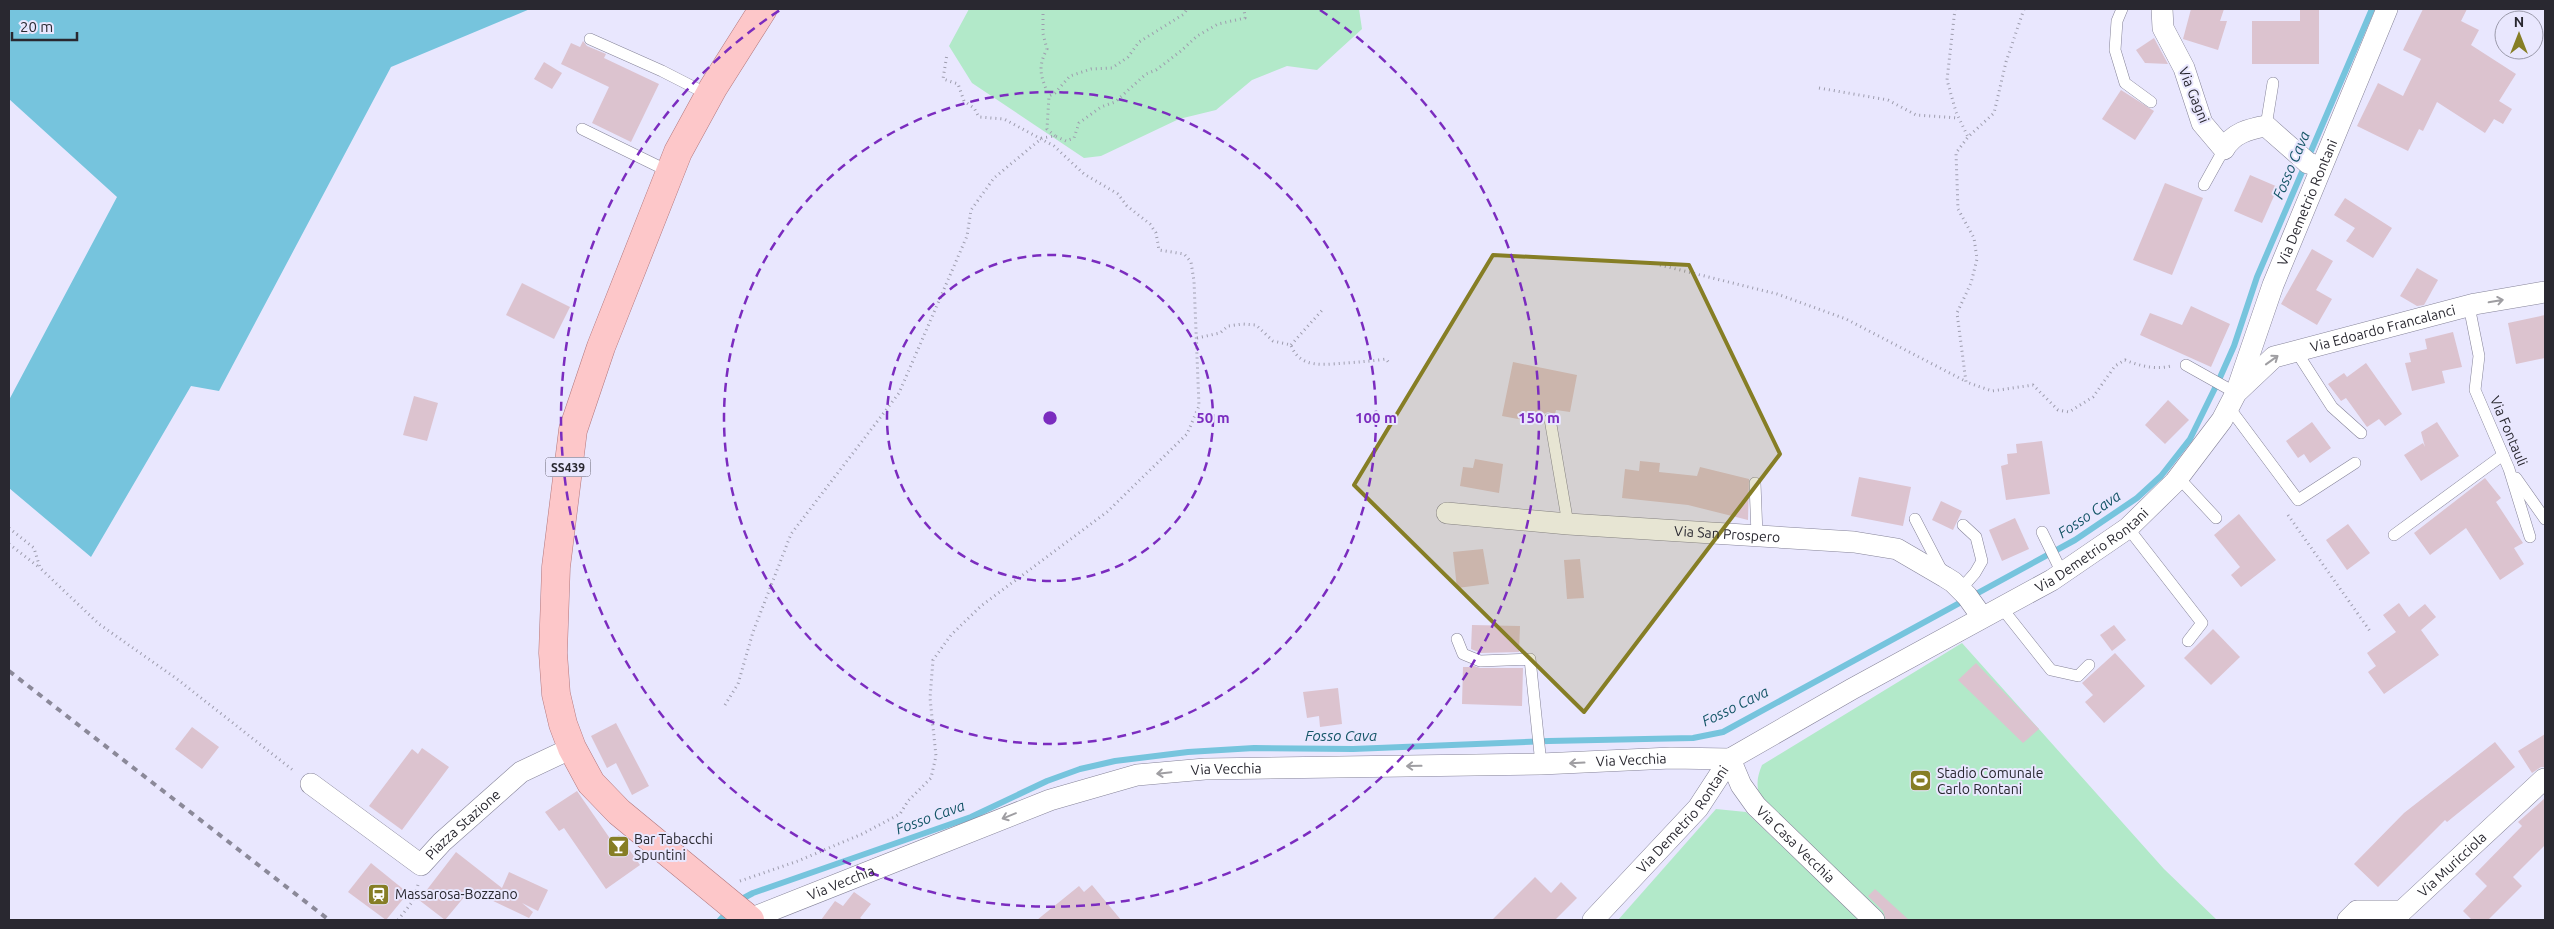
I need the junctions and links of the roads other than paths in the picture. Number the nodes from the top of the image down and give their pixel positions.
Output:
1 (763, 9) edge
2 (2122, 9) edge
3 (2162, 9) edge
4 (2387, 9) edge
5 (590, 40) dead end
6 (2273, 82) dead end
7 (709, 95) junction
8 (2152, 102) dead end
9 (2266, 126) junction
10 (582, 128) dead end
11 (2224, 150) junction
12 (2309, 161) junction
13 (671, 173) junction
14 (2204, 185) dead end
15 (2545, 292) edge
16 (2469, 306) junction
17 (2296, 351) junction
18 (2186, 364) dead end
19 (2231, 396) junction
20 (1550, 419) dead end
21 (2361, 433) dead end
22 (2503, 455) junction
23 (2356, 463) dead end
24 (2510, 469) junction
25 (2178, 478) junction
26 (1755, 483) dead end
27 (1447, 512) dead end
28 (2216, 518) dead end
29 (1916, 519) dead end
30 (2545, 519) edge
31 (1568, 524) junction
32 (1963, 525) dead end
33 (2128, 528) junction
34 (2042, 532) dead end
35 (1757, 535) junction
36 (2394, 535) dead end
37 (2530, 537) dead end
38 (2060, 567) junction
39 (1965, 597) junction
40 (2001, 607) junction
41 (1457, 638) dead end
42 (2188, 641) dead end
43 (2089, 665) dead end
44 (572, 748) junction
45 (1540, 758) junction
46 (1730, 759) junction
47 (2544, 779) dead end
48 (310, 784) road end
49 (738, 911) edge
50 (1593, 920) edge
51 (1874, 920) edge
52 (2348, 920) edge

1 - 7 main road, SS439
2 - 8 lane
3 - 11 street, Via Gagni
4 - 12 street, Via Demetrio Rontani
5 - 7 lane
6 - 9 lane
7 - 13 main road, SS439
9 - 11 street
9 - 12 street
10 - 13 lane
11 - 14 lane
12 - 19 street, Via Demetrio Rontani
13 - 44 main road, SS439
16 -> 15 street, Via Edoardo Francalanci
16 - 17 street, Via Edoardo Francalanci
16 - 22 lane, Via Fontauli
19 -> 17 street, Via Edoardo Francalanci
17 - 21 lane
18 - 19 lane
19 - 23 lane
19 - 25 street, Via Demetrio Rontani
20 - 31 lane
22 - 24 lane, Via Fontauli
22 - 36 lane
24 - 30 lane
24 - 37 lane, Via Fontauli
25 - 28 lane
25 - 33 street, Via Demetrio Rontani
26 - 35 lane
27 - 31 street, Via San Prospero
29 - 39 lane
31 - 35 street, Via San Prospero
32 - 39 lane
33 - 38 street, Via Demetrio Rontani
33 - 42 lane
34 - 38 lane
35 - 39 street, Via San Prospero
38 - 40 street, Via Demetrio Rontani
39 - 40 street, Via Demetrio Rontani
39 - 46 street, Via Demetrio Rontani
40 - 43 lane
41 - 45 lane
44 - 48 street, Piazza Stazione
44 - 49 main road, SS439
46 -> 45 street, Via Vecchia
45 -> 49 street, Via Vecchia
46 - 50 street, Via Demetrio Rontani
46 - 51 street, Via Casa Vecchia
47 - 52 street, Via Muricciola

